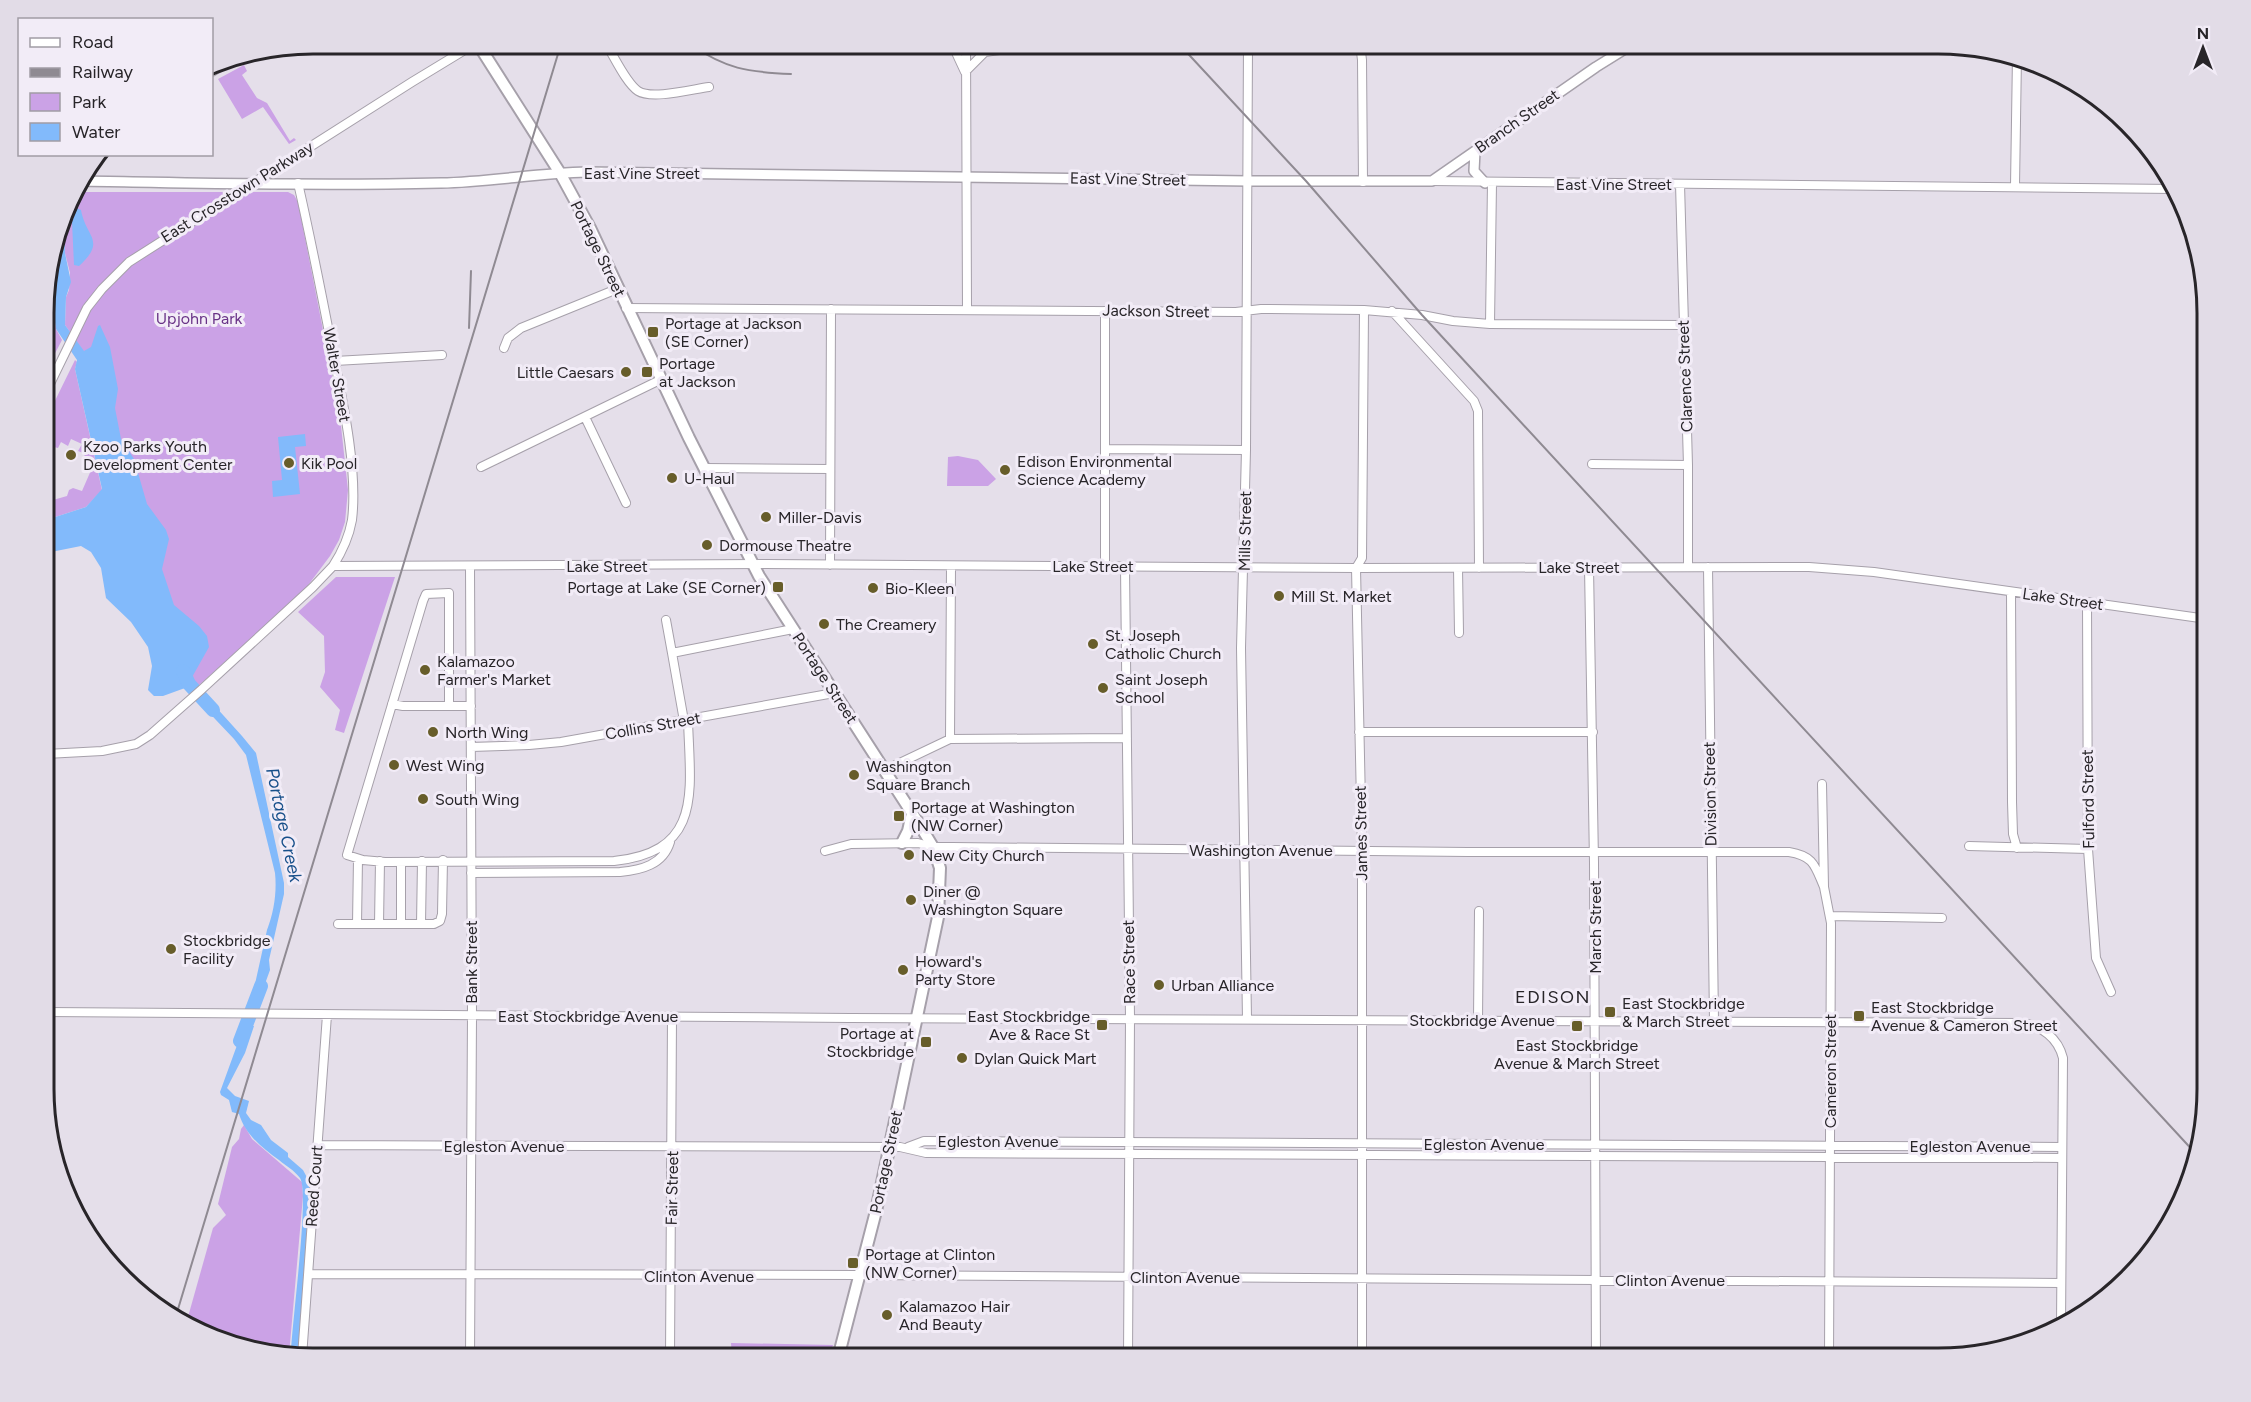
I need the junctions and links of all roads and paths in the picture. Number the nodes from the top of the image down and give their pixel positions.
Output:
1 (458, 54) edge
2 (485, 54) edge
3 (612, 54) edge
4 (957, 54) edge
5 (966, 54) edge
6 (983, 54) edge
7 (1248, 54) edge
8 (1361, 54) edge
9 (1612, 54) edge
10 (1616, 54) edge
11 (1603, 62) junction
12 (2017, 67) edge
13 (965, 72) junction
14 (709, 87) dead end
15 (1475, 150) junction
16 (560, 173) junction
17 (966, 177) junction
18 (90, 181) edge
19 (1249, 181) junction
20 (1432, 181) junction
21 (1363, 182) junction
22 (298, 183) junction
23 (1488, 183) junction
24 (254, 184) junction
25 (1680, 184) junction
26 (2015, 186) junction
27 (2165, 189) edge
28 (617, 289) junction
29 (626, 308) junction
30 (831, 309) junction
31 (967, 309) junction
32 (1364, 310) junction
33 (1106, 311) junction
34 (1392, 311) junction
35 (1247, 312) junction
36 (1490, 324) junction
37 (1684, 325) junction
38 (504, 348) dead end
39 (442, 356) dead end
40 (335, 361) junction
41 (54, 371) edge
42 (662, 379) junction
43 (585, 417) junction
44 (1105, 449) junction
45 (1246, 450) junction
46 (1592, 464) dead end
47 (1688, 465) junction
48 (481, 467) dead end
49 (705, 468) junction
50 (830, 469) junction
51 (626, 503) dead end
52 (752, 564) junction
53 (830, 565) junction
54 (333, 566) junction
55 (470, 566) junction
56 (951, 566) junction
57 (1105, 566) junction
58 (1125, 567) junction
59 (1244, 567) junction
60 (1589, 567) junction
61 (1688, 567) junction
62 (1708, 567) junction
63 (1356, 568) junction
64 (1458, 568) junction
65 (1479, 568) junction
66 (2011, 592) junction
67 (2087, 603) junction
68 (2197, 617) edge
69 (666, 620) dead end
70 (793, 629) junction
71 (1459, 633) dead end
72 (672, 654) junction
73 (834, 693) junction
74 (392, 704) junction
75 (449, 706) junction
76 (471, 706) junction
77 (686, 721) junction
78 (1359, 732) junction
79 (1593, 732) junction
80 (1127, 738) junction
81 (950, 739) junction
82 (471, 747) junction
83 (54, 753) edge
84 (885, 770) junction
85 (1822, 784) dead end
86 (912, 813) junction
87 (670, 842) junction
88 (902, 843) junction
89 (1969, 846) dead end
90 (933, 847) junction
91 (2017, 848) junction
92 (1128, 849) junction
93 (2088, 849) junction
94 (1245, 850) junction
95 (825, 851) dead end
96 (1362, 851) junction
97 (1594, 852) junction
98 (1712, 853) junction
99 (358, 859) junction
100 (471, 860) junction
101 (380, 861) junction
102 (422, 861) junction
103 (443, 861) junction
104 (401, 862) junction
105 (471, 873) junction
106 (1824, 886) junction
107 (1479, 911) dead end
108 (1830, 916) junction
109 (1942, 918) dead end
110 (338, 924) dead end
111 (357, 924) junction
112 (379, 924) junction
113 (401, 924) junction
114 (421, 924) junction
115 (2111, 992) dead end
116 (54, 1012) edge
117 (327, 1015) junction
118 (472, 1016) junction
119 (672, 1017) junction
120 (918, 1017) junction
121 (1130, 1018) junction
122 (1247, 1019) junction
123 (1362, 1020) junction
124 (1478, 1020) junction
125 (1595, 1021) junction
126 (1714, 1021) junction
127 (1830, 1022) junction
128 (1011, 1141) junction
129 (1129, 1142) junction
130 (1247, 1142) junction
131 (1362, 1143) junction
132 (1479, 1144) junction
133 (1596, 1144) junction
134 (317, 1145) junction
135 (1712, 1145) junction
136 (1830, 1145) junction
137 (470, 1146) junction
138 (672, 1146) junction
139 (1946, 1146) junction
140 (888, 1147) junction
141 (908, 1147) junction
142 (2062, 1147) junction
143 (1011, 1153) junction
144 (1129, 1153) junction
145 (1247, 1154) junction
146 (1362, 1155) junction
147 (1479, 1156) junction
148 (1596, 1156) junction
149 (1712, 1157) junction
150 (1830, 1157) junction
151 (1946, 1157) junction
152 (2061, 1158) junction
153 (308, 1274) junction
154 (470, 1275) junction
155 (860, 1275) junction
156 (671, 1276) junction
157 (1129, 1277) junction
158 (1361, 1278) junction
159 (1596, 1280) junction
160 (1829, 1280) junction
161 (2061, 1283) junction
162 (2061, 1317) edge
163 (303, 1347) edge
164 (470, 1348) edge
165 (670, 1348) edge
166 (841, 1348) edge
167 (1128, 1348) edge
168 (1362, 1348) edge
169 (1596, 1348) edge
170 (1829, 1348) edge

1 - 24 street, East Crosstown Parkway
2 - 16 main road, Portage Street
3 - 14 street
4 - 13 street
5 - 13 street
6 - 13 street
7 - 19 street, Mills Street
8 - 21 street
9 - 11 street, Branch Street
10 - 11 street, Branch Street
11 - 15 street, Branch Street
12 - 26 street
13 - 17 street
15 - 20 street, Branch Street
15 - 23 street
16 - 17 street, East Vine Street
16 - 22 street, East Vine Street
16 - 28 main road, Portage Street
17 - 19 street, East Vine Street
17 - 31 street
18 - 24 street, East Vine Street
19 - 21 street, East Vine Street
19 - 35 street, Mills Street
20 - 21 street, East Vine Street
20 - 23 street, East Vine Street
22 - 24 street, East Vine Street
22 - 40 street, Walter Street
23 - 25 street, East Vine Street
23 - 36 street
24 - 41 street, East Crosstown Parkway
25 - 26 street, East Vine Street
25 - 37 street, Clarence Street
26 - 27 street, East Vine Street
28 - 29 main road, Portage Street
28 - 38 street
29 - 30 street, Jackson Street
29 - 42 main road, Portage Street
30 - 31 street, Jackson Street
30 - 50 street
31 - 33 street, Jackson Street
32 - 34 street, Jackson Street
32 - 35 street, Jackson Street
32 - 63 street, James Street
33 - 35 street, Jackson Street
33 - 44 street
34 - 36 street, Jackson Street
34 - 65 street
35 - 45 street, Mills Street
36 - 37 street, Jackson Street
37 - 47 street, Clarence Street
39 - 40 street
40 - 54 street, Walter Street
42 - 43 street
42 - 49 main road, Portage Street
43 - 48 street
43 - 51 street
44 - 45 street
44 - 57 street
45 - 59 street, Mills Street
46 - 47 street
47 - 61 street, Clarence Street
49 - 50 street
49 - 52 main road, Portage Street
50 - 53 street
52 - 53 street, Lake Street
52 - 55 street, Lake Street
52 - 70 main road, Portage Street
53 - 56 street, Lake Street
54 - 55 street, Lake Street
54 - 83 street
55 - 76 street, Bank Street
56 - 57 street, Lake Street
56 - 81 street
57 - 58 street, Lake Street
58 - 59 street, Lake Street
58 - 80 street, Race Street
59 - 63 street, Lake Street
59 - 94 street, Mills Street
60 - 61 street, Lake Street
60 - 65 street, Lake Street
60 - 79 street, March Street
61 - 62 street, Lake Street
62 - 66 street, Lake Street
62 - 98 street, Division Street
63 - 64 street, Lake Street
63 - 78 street, James Street
64 - 65 street, Lake Street
64 - 71 street
66 - 67 street, Lake Street
66 - 91 street
67 - 68 street, Lake Street
67 - 93 street, Fulford Street
69 - 72 street
70 - 72 street
70 - 73 main road, Portage Street
72 - 77 street
73 - 77 street, Collins Street
73 - 84 main road, Portage Street
74 - 75 street
74 - 75 street
74 - 99 street
75 - 76 street
76 - 82 street, Bank Street
77 - 82 street, Collins Street
77 - 87 street
78 - 79 street
78 - 96 street, James Street
79 - 97 street, March Street
80 - 81 street
80 - 92 street, Race Street
81 - 84 street
82 - 100 street, Bank Street
84 - 86 main road, Portage Street
85 - 106 street, Cameron Street
86 - 88 main road
86 - 90 main road, Portage Street
87 - 100 street
87 - 105 street
88 - 90 street, Washington Avenue
88 - 95 street, Washington Avenue
89 - 91 street
90 - 92 street, Washington Avenue
90 - 120 main road, Portage Street
91 - 93 street
92 - 94 street, Washington Avenue
92 - 121 street, Race Street
93 - 115 street, Fulford Street
94 - 96 street, Washington Avenue
94 - 122 street, Mills Street
96 - 97 street, Washington Avenue
96 - 123 street, James Street
97 - 98 street, Washington Avenue
97 - 125 street, March Street
98 - 106 street, Washington Avenue
98 - 126 street, Division Street
99 - 101 street
99 - 111 street
100 - 103 street
100 - 105 street, Bank Street
101 - 104 street
101 - 112 street
102 - 103 street
102 - 104 street
102 - 114 street
103 - 114 street
104 - 113 street
105 - 118 street, Bank Street
106 - 108 street, Cameron Street
107 - 124 street
108 - 109 street
108 - 127 street, Cameron Street
110 - 111 street
111 - 112 street
112 - 113 street
113 - 114 street
116 - 117 street, East Stockbridge Avenue
117 - 118 street, East Stockbridge Avenue
117 - 134 street, Reed Court
118 - 119 street, East Stockbridge Avenue
118 - 137 street, Bank Street
119 - 120 street, East Stockbridge Avenue
119 - 138 street, Fair Street
120 - 121 street, Stockbridge Avenue
120 - 140 main road, Portage Street
121 - 122 street, Stockbridge Avenue
121 - 129 street, Race Street
122 - 123 street, Stockbridge Avenue
123 - 124 street, Stockbridge Avenue
123 - 131 street, James Street
124 - 125 street, Stockbridge Avenue
125 - 126 street, Stockbridge Avenue
125 - 133 street, March Street
126 - 127 street, Stockbridge Avenue
127 - 136 street, Cameron Street
127 - 142 street, Stockbridge Avenue
128 - 129 street, Egleston Avenue
128 - 141 street, Egleston Avenue
128 - 143 street
129 - 130 street, Egleston Avenue
129 - 144 street, Race Street
130 - 131 street, Egleston Avenue
130 - 145 street
131 - 132 street, Egleston Avenue
131 - 146 street, James Street
132 - 133 street, Egleston Avenue
132 - 147 street
133 - 135 street, Egleston Avenue
133 - 148 street, March Street
134 - 137 street, Egleston Avenue
134 - 153 street, Reed Court
135 - 136 street, Egleston Avenue
135 - 149 street
136 - 139 street, Egleston Avenue
136 - 150 street, Cameron Street
137 - 138 street, Egleston Avenue
137 - 154 street, Bank Street
138 - 140 street, Egleston Avenue
138 - 156 street, Fair Street
139 - 142 street, Egleston Avenue
139 - 151 street
140 - 141 street, Egleston Avenue
140 - 155 main road, Portage Street
141 - 143 street, Egleston Avenue
142 - 152 street
143 - 144 street, Egleston Avenue
144 - 145 street, Egleston Avenue
144 - 157 street, Race Street
145 - 146 street, Egleston Avenue
146 - 147 street, Egleston Avenue
146 - 158 street, James Street
147 - 148 street, Egleston Avenue
148 - 149 street, Egleston Avenue
148 - 159 street, March Street
149 - 150 street, Egleston Avenue
150 - 151 street, Egleston Avenue
150 - 160 street, Cameron Street
151 - 152 street, Egleston Avenue
152 - 161 street
153 - 154 street, Clinton Avenue
153 - 163 street, Reed Court
154 - 156 street, Clinton Avenue
154 - 164 street, Bank Street
155 - 156 street, Clinton Avenue
155 - 157 street, Clinton Avenue
155 - 166 main road, Portage Street
156 - 165 street, Fair Street
157 - 158 street, Clinton Avenue
157 - 167 street, Race Street
158 - 159 street, Clinton Avenue
158 - 168 street, James Street
159 - 160 street, Clinton Avenue
159 - 169 street, March Street
160 - 161 street, Clinton Avenue
160 - 170 street, Cameron Street
161 - 162 street

